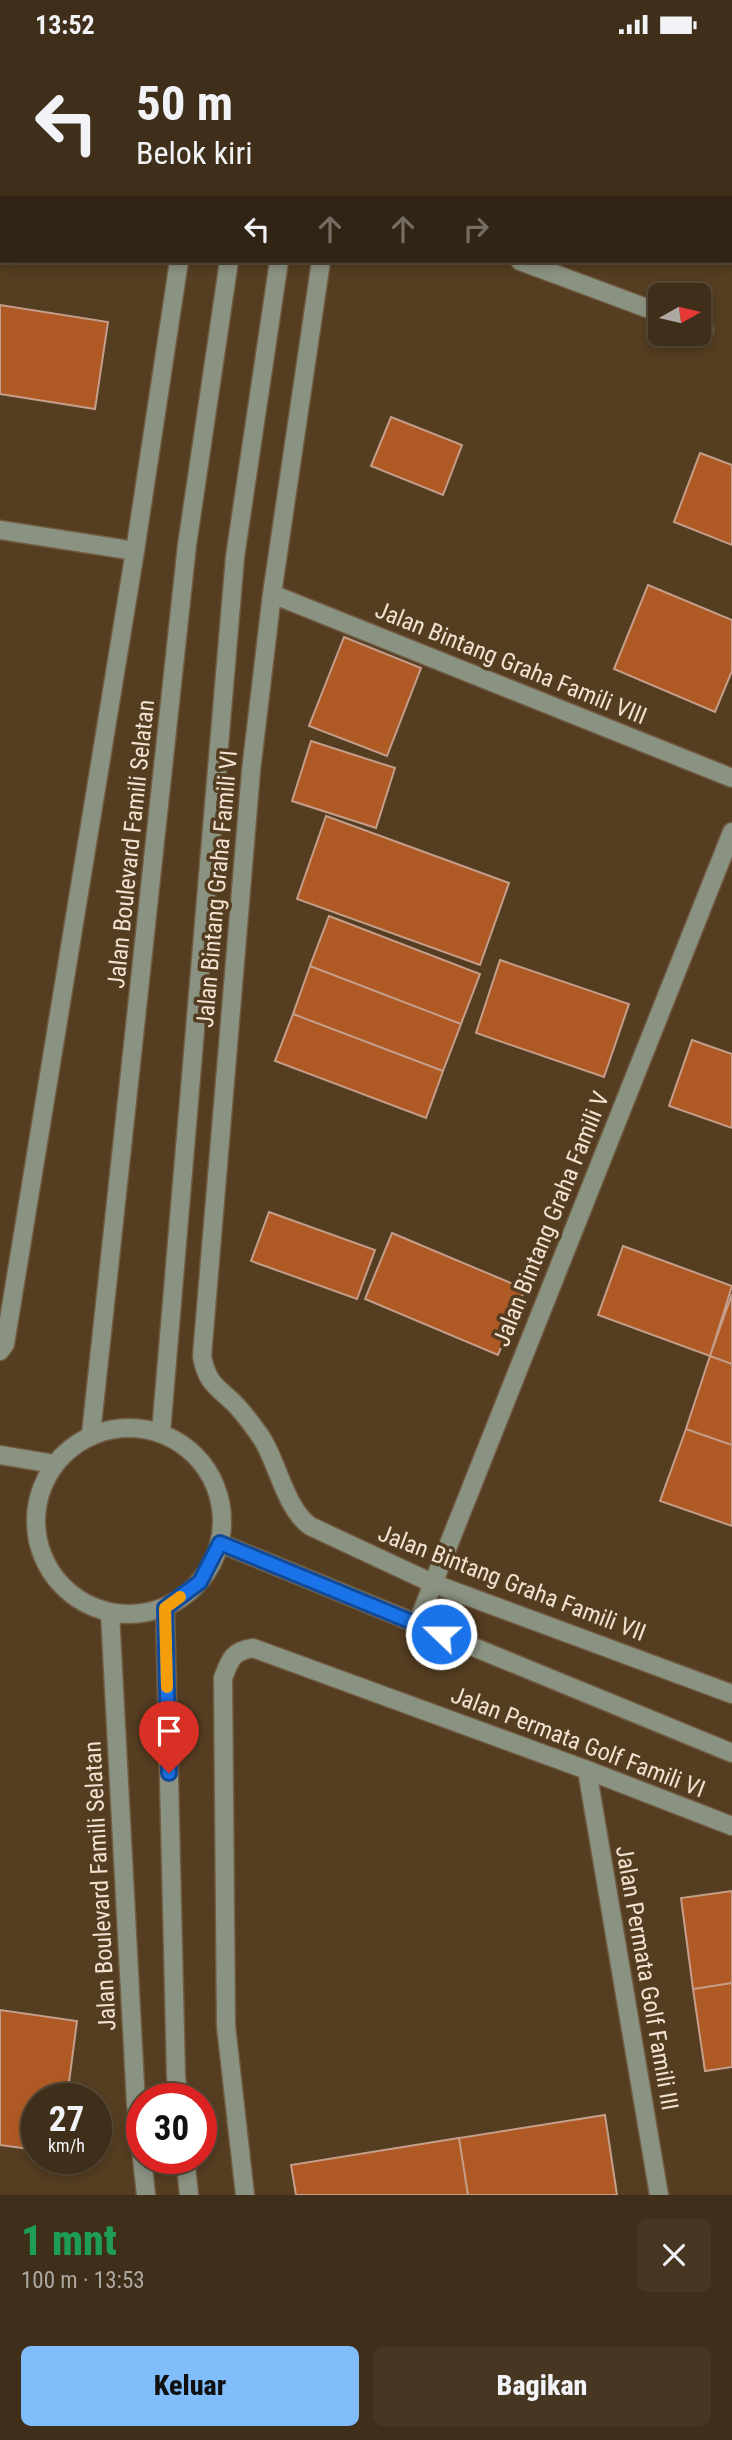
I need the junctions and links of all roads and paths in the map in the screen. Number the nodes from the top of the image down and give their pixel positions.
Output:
1 (179, 263) edge
2 (229, 263) edge
3 (279, 263) edge
4 (321, 263) edge
5 (525, 263) edge
6 (648, 309) edge
7 (0, 530) edge
8 (135, 551) junction
9 (272, 594) junction
10 (732, 778) edge
11 (732, 832) edge
12 (0, 1351) edge
13 (161, 1432) junction
14 (91, 1434) junction
15 (0, 1455) edge
16 (54, 1464) junction
17 (290, 1497) joint
18 (220, 1543) junction
19 (432, 1583) junction
20 (165, 1608) junction
21 (110, 1613) junction
22 (417, 1624) junction
23 (732, 1694) edge
24 (732, 1752) edge
25 (587, 1770) junction
26 (732, 1826) edge
27 (135, 2083) edge
28 (177, 2083) edge
29 (144, 2174) edge
30 (186, 2174) edge
31 (146, 2195) edge
32 (189, 2195) edge
33 (245, 2195) edge
34 (659, 2195) edge

1 - 8 street
2 - 14 street, Jalan Boulevard Famili Selatan
3 - 13 street
4 - 9 street, Jalan Bintang Graha Famili VI
5 - 6 street
7 - 8 street
8 - 12 street
9 - 10 street, Jalan Bintang Graha Famili VIII
9 - 17 street, Jalan Bintang Graha Famili VI
11 - 19 street, Jalan Bintang Graha Famili V
13 - 14 street
13 - 18 street
14 - 16 street
15 - 16 street
16 - 21 street
17 - 19 street, Jalan Bintang Graha Famili VII
18 - 20 street
18 - 22 street
19 - 22 street, Jalan Bintang Graha Famili V
19 - 23 street, Jalan Bintang Graha Famili VII
20 - 21 street
20 - 28 street
21 - 27 street, Jalan Boulevard Famili Selatan
22 - 24 street
25 - 26 street, Jalan Permata Golf Famili VI
25 - 33 street, Jalan Permata Golf Famili VI
25 - 34 street, Jalan Permata Golf Famili III
29 - 31 street, Jalan Boulevard Famili Selatan
30 - 32 street

